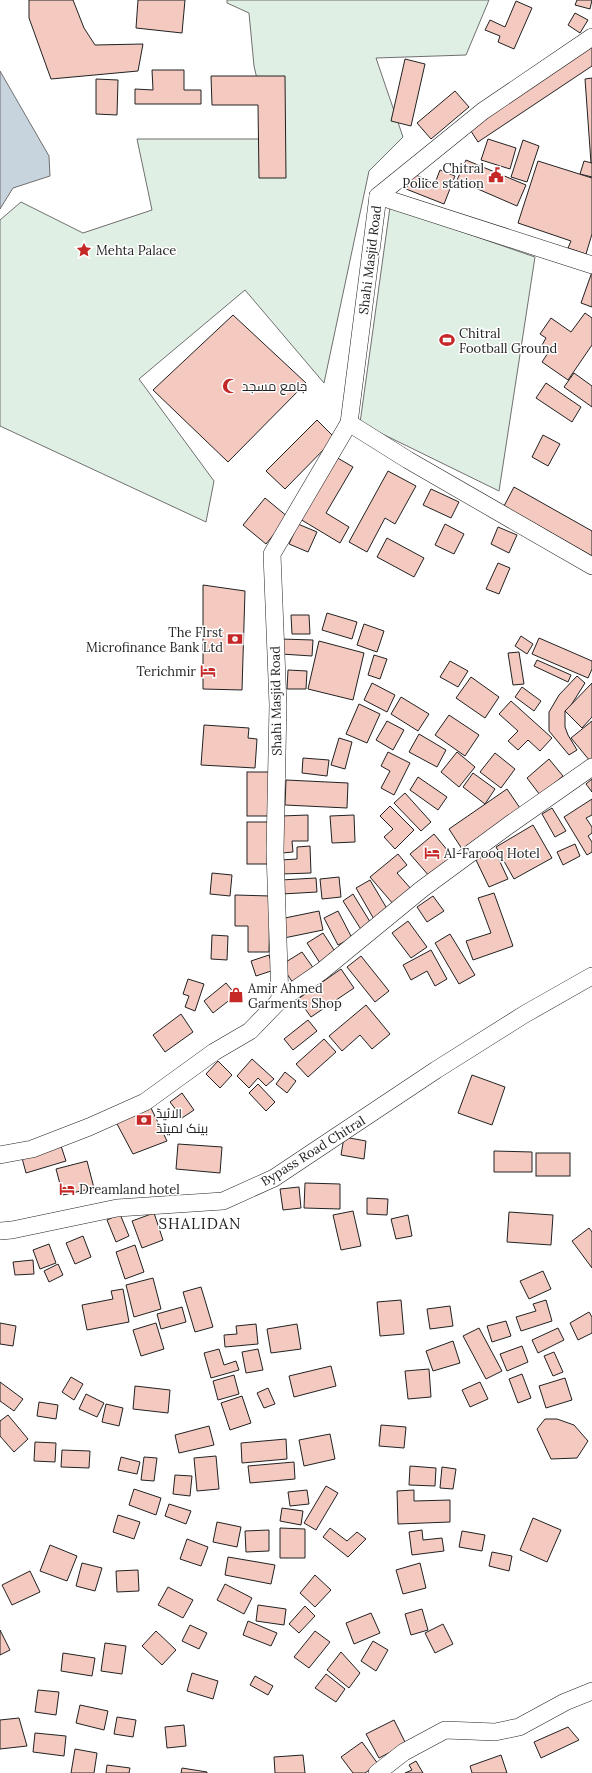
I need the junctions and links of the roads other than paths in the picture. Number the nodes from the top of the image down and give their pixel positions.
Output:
1 (592, 37) edge
2 (378, 196) junction
3 (592, 265) edge
4 (349, 423) junction
5 (592, 566) edge
6 (592, 767) edge
7 (592, 976) edge
8 (280, 1000) junction
9 (0, 1155) edge
10 (0, 1231) edge
11 (592, 1691) edge
12 (377, 1773) edge

1 - 2 street, Shahi Masjid Road
2 - 3 street
2 - 4 street, Shahi Masjid Road
4 - 5 street
4 - 8 street, Shahi Masjid Road
6 - 8 street
7 - 10 street, Bypass Road Chitral
8 - 9 street
11 - 12 street

